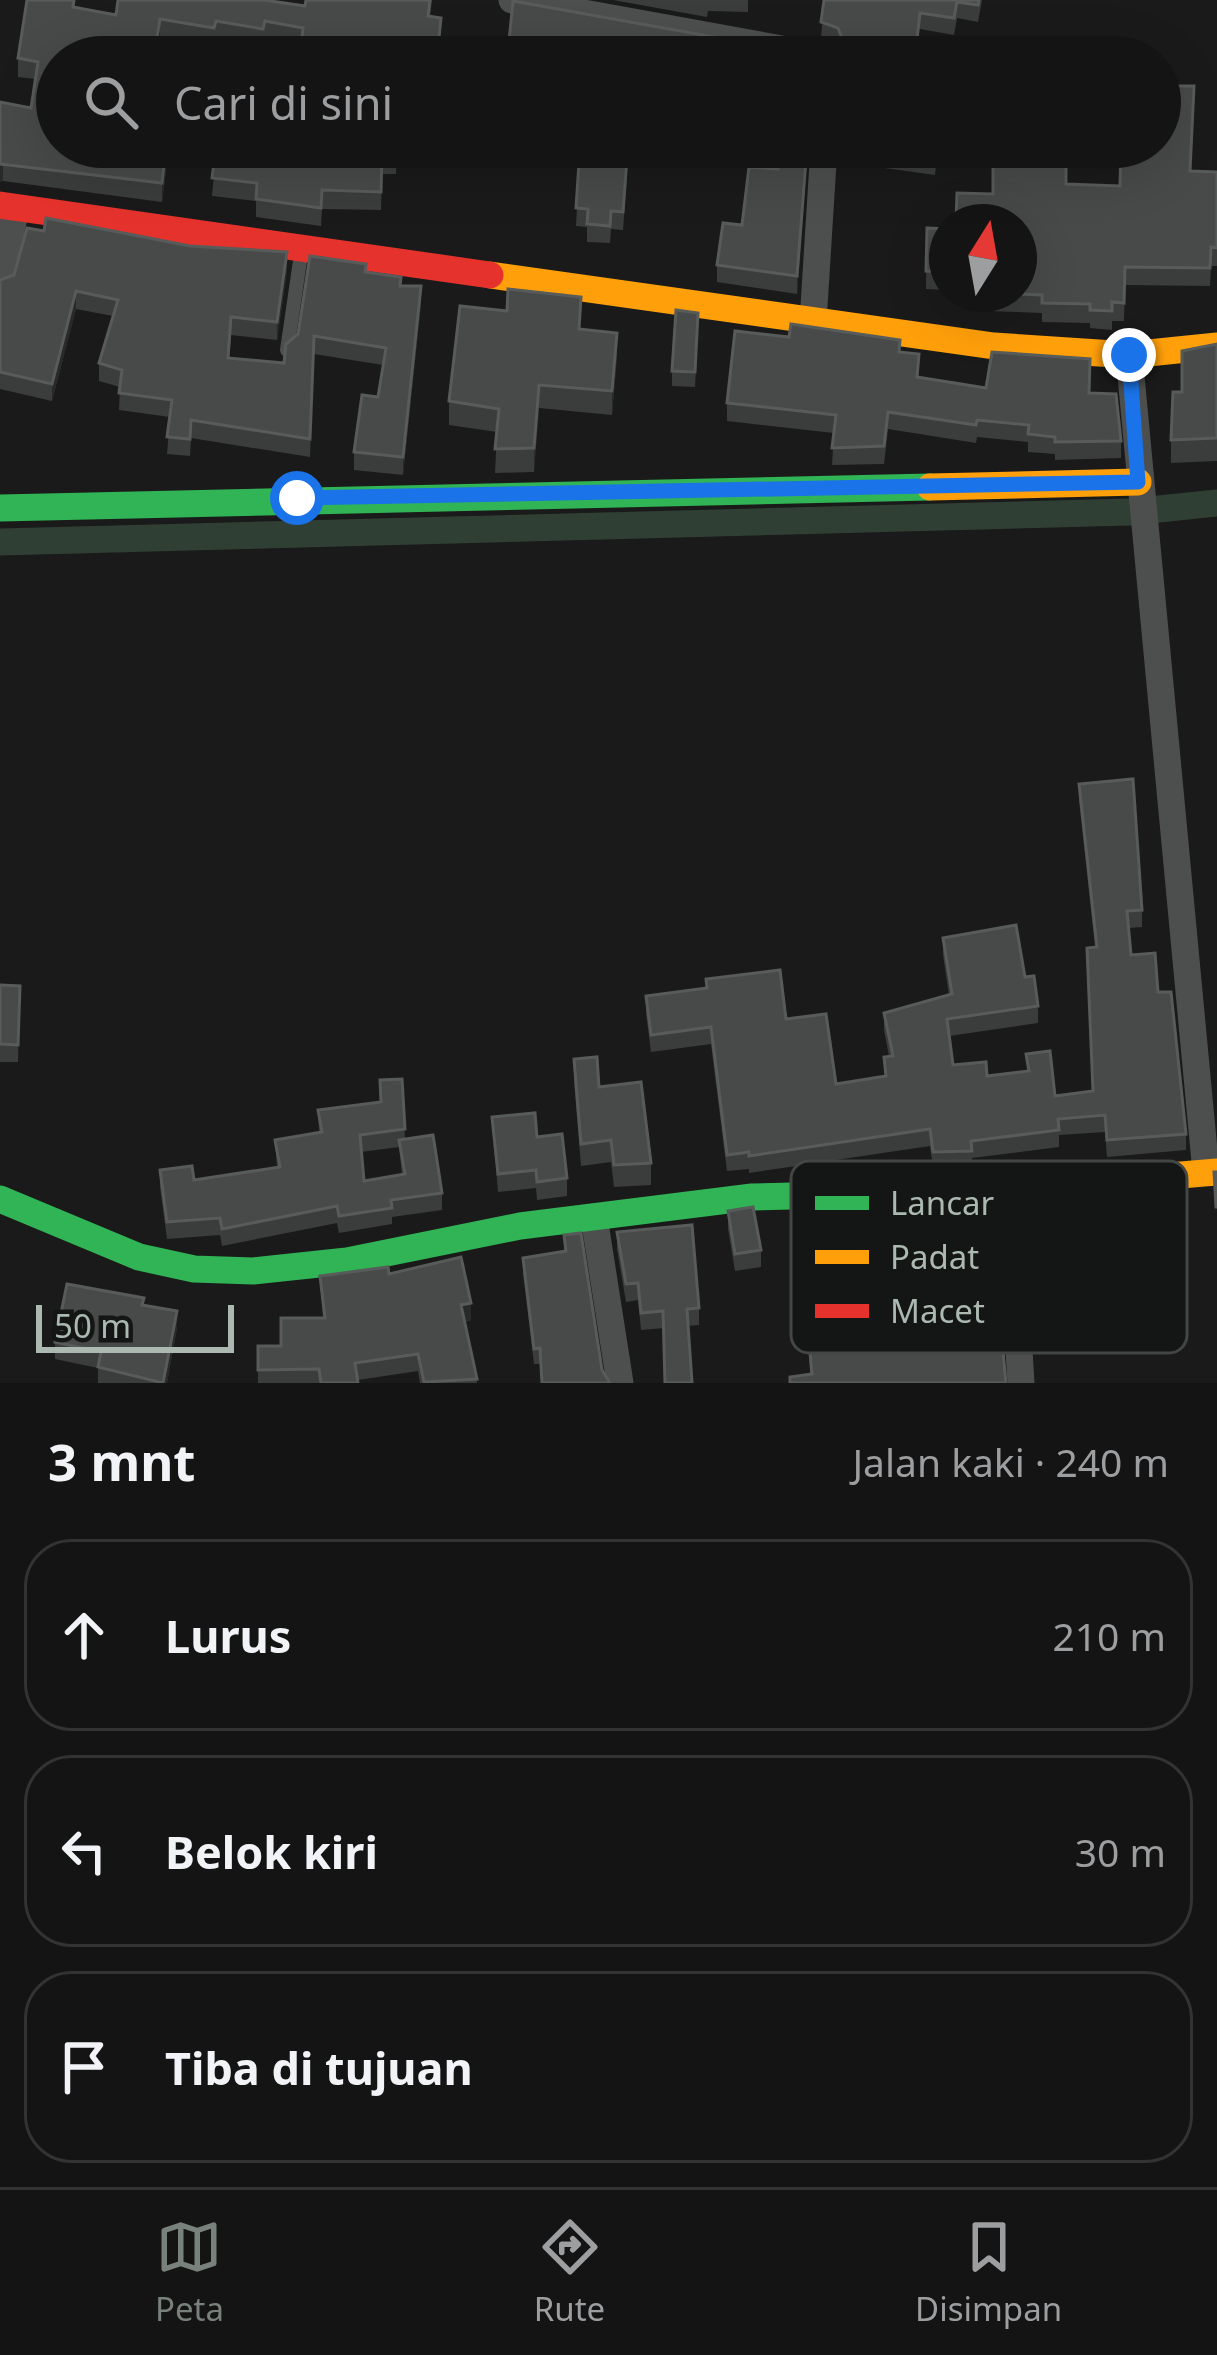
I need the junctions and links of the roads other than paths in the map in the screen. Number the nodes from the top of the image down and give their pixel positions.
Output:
1 (512, 0) edge
2 (710, 36) edge
3 (823, 168) edge
4 (8, 206) edge
5 (302, 249) junction
6 (0, 281) edge
7 (813, 322) junction
8 (1217, 346) edge
9 (287, 350) edge
10 (1129, 355) junction
11 (1138, 486) junction
12 (0, 508) edge
13 (1212, 1172) edge
14 (791, 1195) edge
15 (0, 1199) edge
16 (594, 1217) junction
17 (1019, 1353) edge
18 (620, 1383) edge
19 (1021, 1383) edge

1 - 2 street
3 - 7 street
4 - 5 street
4 - 6 street
5 - 7 street
5 - 9 lane
7 - 10 street
8 - 10 street
10 - 11 street
11 - 12 street
11 - 13 street
14 - 16 street
15 - 16 street
16 - 18 street
17 - 19 street

